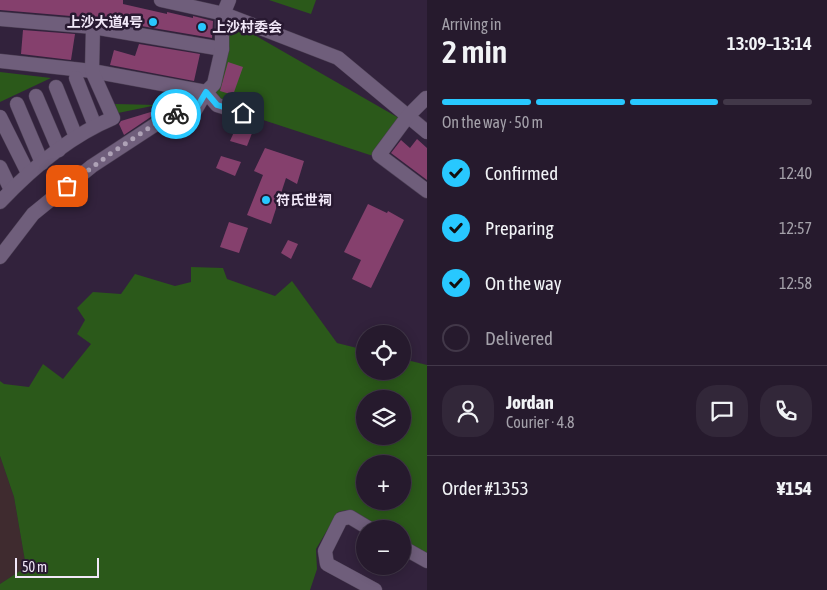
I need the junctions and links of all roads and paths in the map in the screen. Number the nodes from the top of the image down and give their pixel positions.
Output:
1 (161, 0) edge
2 (229, 0) edge
3 (224, 14) junction
4 (0, 19) edge
5 (93, 27) junction
6 (222, 49) junction
7 (0, 61) edge
8 (92, 71) junction
9 (76, 78) dead end
10 (56, 87) dead end
11 (206, 92) junction
12 (36, 96) dead end
13 (426, 98) edge
14 (17, 104) dead end
15 (243, 113) dead end
16 (408, 116) junction
17 (0, 117) edge
18 (95, 126) junction
19 (427, 132) edge
20 (76, 137) junction
21 (59, 150) junction
22 (42, 163) junction
23 (0, 167) edge
24 (28, 173) junction
25 (11, 190) junction
26 (427, 191) edge
27 (0, 202) edge
28 (0, 256) edge
29 (356, 521) edge
30 (411, 552) edge
31 (427, 561) edge
32 (375, 590) edge

1 - 3 street
2 - 3 street
3 - 6 street
3 - 16 street
4 - 5 street
5 - 6 street
5 - 8 street
6 - 11 street
7 - 8 street
8 - 11 street
8 - 18 street
9 - 18 street
10 - 20 street
11 - 15 street
11 - 28 street
12 - 21 street
13 - 16 street
14 - 22 street
16 - 19 street
16 - 26 street
17 - 24 street
18 - 20 street
20 - 21 street
21 - 22 street
22 - 24 street
23 - 25 street
24 - 25 street
25 - 27 street
29 - 32 street
30 - 31 street

